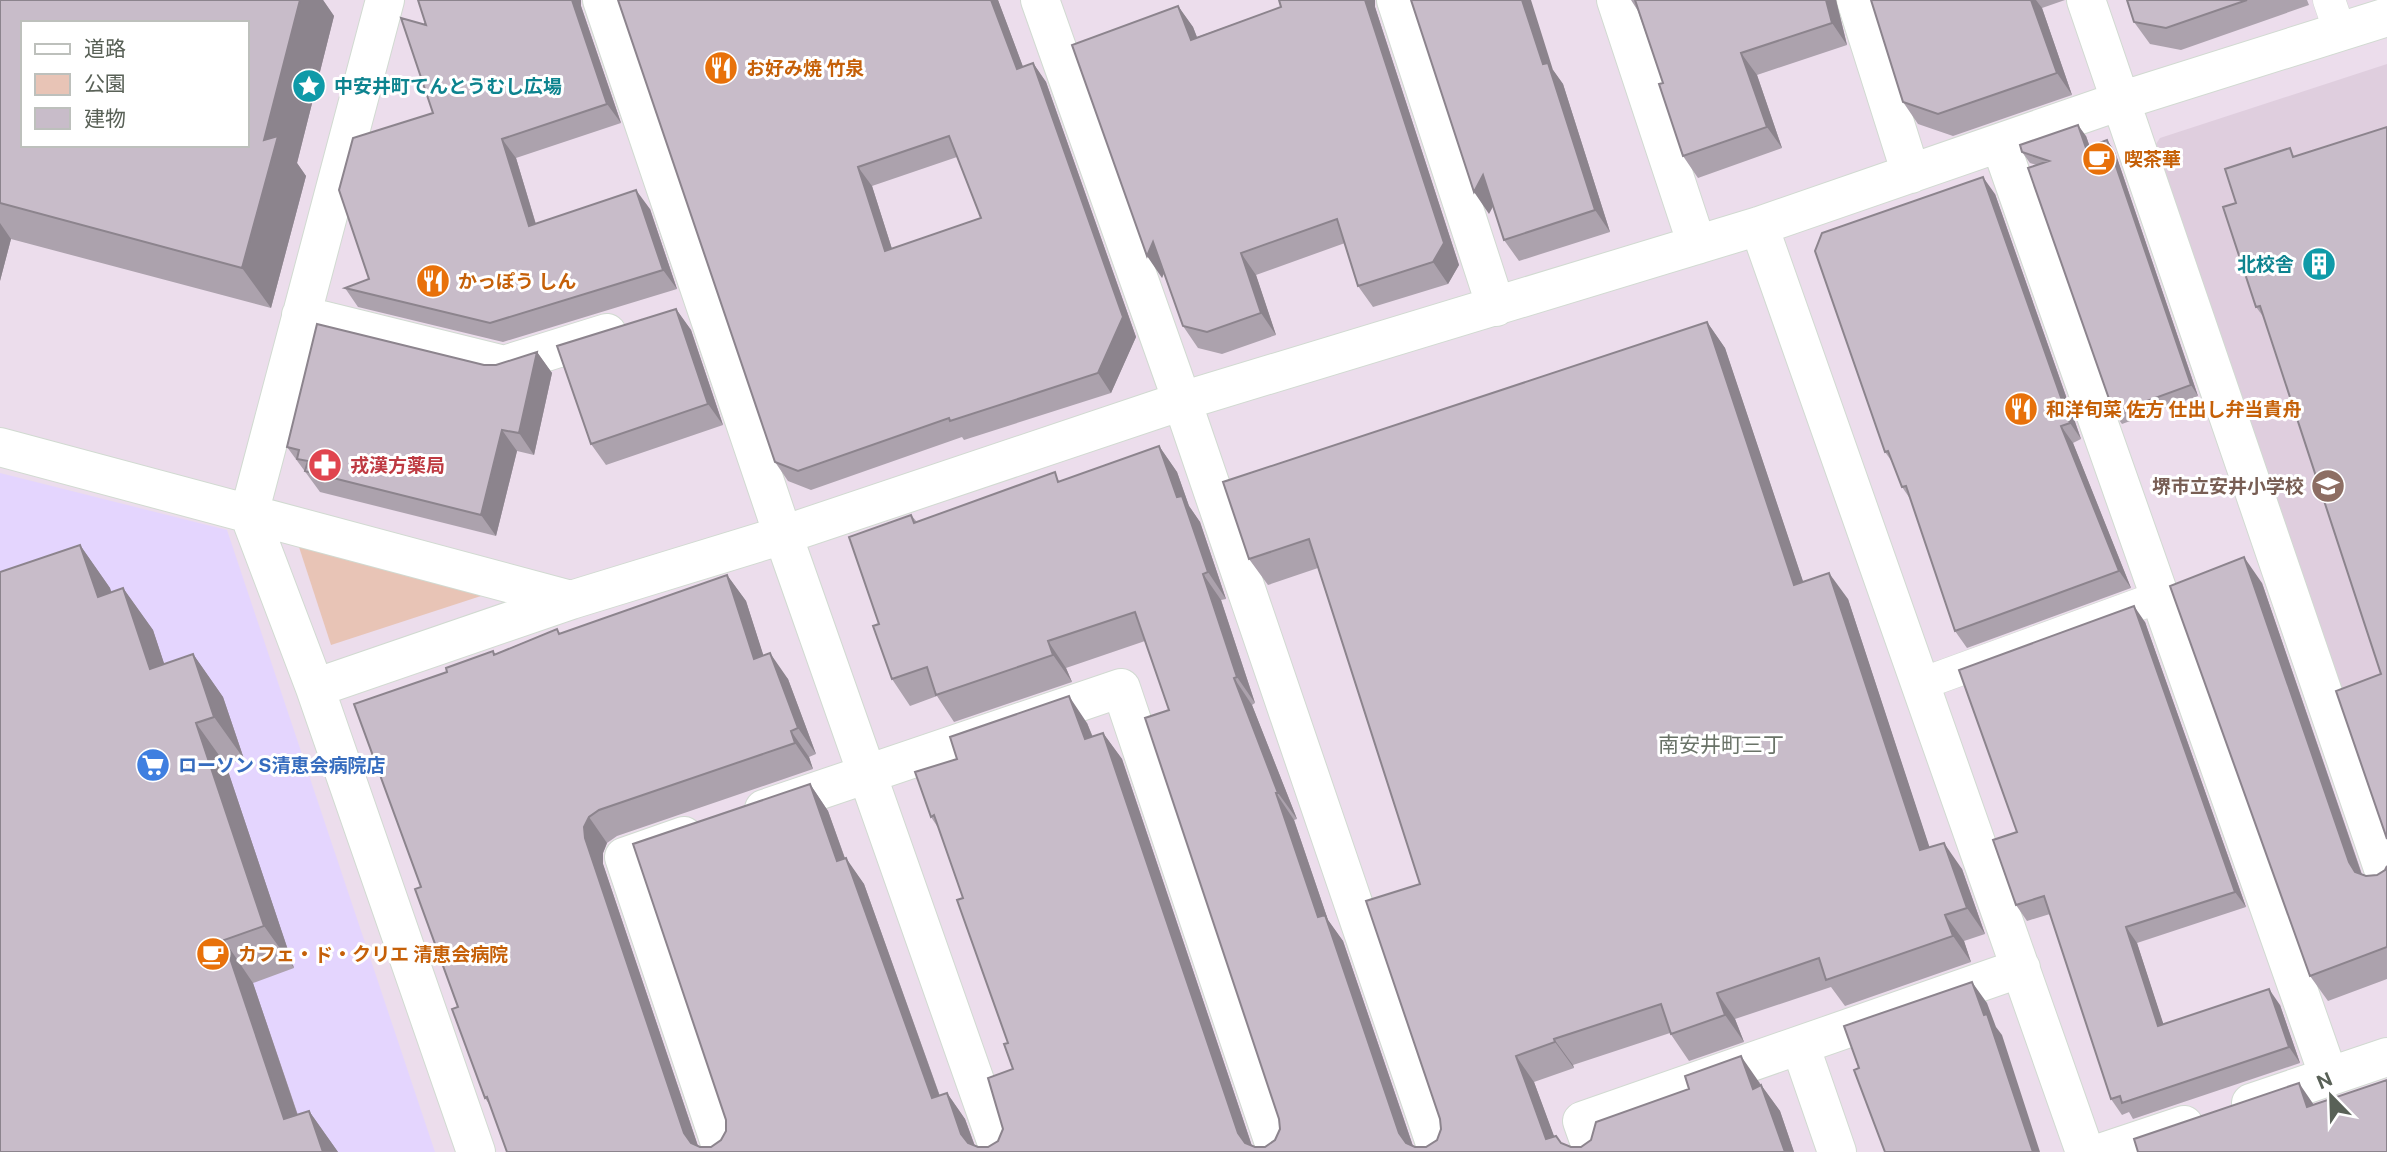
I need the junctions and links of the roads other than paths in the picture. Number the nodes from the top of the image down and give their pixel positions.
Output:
1 (385, 0) edge
2 (602, 0) edge
3 (1040, 0) edge
4 (1396, 0) edge
5 (1616, 0) edge
6 (1856, 0) edge
7 (2086, 0) edge
8 (2334, 16) edge
9 (2387, 17) edge
10 (2120, 102) junction
11 (2000, 143) junction
12 (1911, 174) junction
13 (1759, 226) junction
14 (1697, 245) junction
15 (1496, 307) junction
16 (301, 315) junction
17 (637, 324) edge
18 (1182, 401) junction
19 (0, 447) edge
20 (249, 514) junction
21 (783, 535) junction
22 (2160, 597) junction
23 (572, 600) junction
24 (1920, 684) junction
25 (315, 688) junction
26 (868, 774) junction
27 (2387, 880) edge
28 (2021, 968) junction
29 (1800, 1045) junction
30 (2387, 1057) edge
31 (2329, 1077) junction
32 (476, 1152) edge
33 (723, 1152) edge
34 (1000, 1152) edge
35 (1277, 1152) edge
36 (1438, 1152) edge
37 (1593, 1152) edge
38 (1837, 1152) edge
39 (2085, 1152) edge
40 (2103, 1152) edge

1 - 16 street
2 - 21 street
3 - 18 street
4 - 15 street
5 - 14 street
6 - 12 street
7 - 10 street
8 - 9 street
8 - 10 street
10 - 11 street
10 - 27 street
11 - 12 street
11 - 22 street
12 - 13 street
13 - 14 street
13 - 24 street
14 - 15 street
15 - 18 street
16 - 17 street
16 - 20 street
18 - 21 street
18 - 36 street
19 - 20 street
20 - 23 street
20 - 25 street
21 - 23 street
21 - 26 street
22 - 24 lane
22 - 31 street
23 - 25 street
24 - 28 street
25 - 32 street
26 - 33 street
26 - 34 street
26 - 35 street
28 - 29 street
28 - 39 street
29 - 37 street
29 - 38 street
30 - 31 street
31 - 40 street

